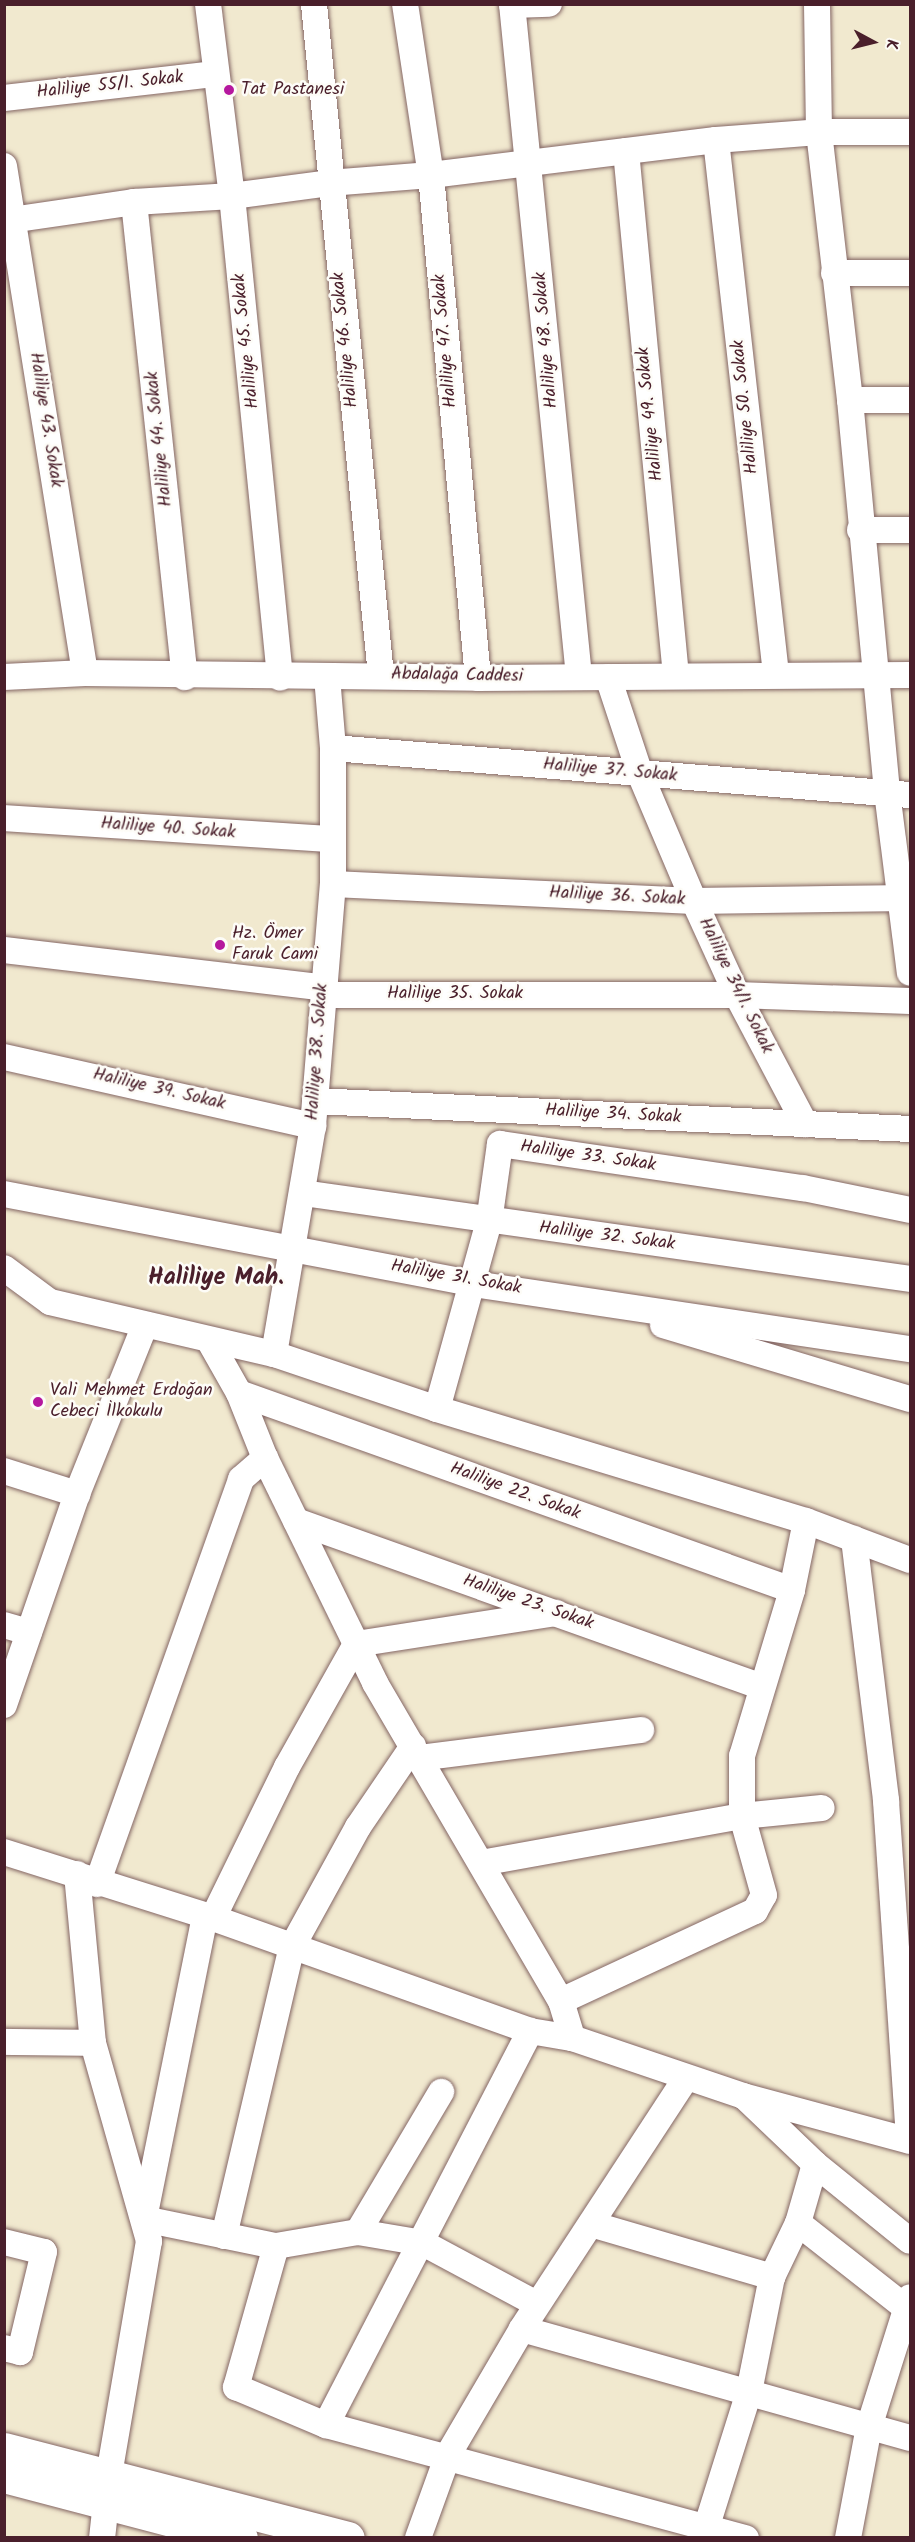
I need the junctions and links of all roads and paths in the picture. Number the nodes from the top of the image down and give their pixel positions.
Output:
1 (208, 4) edge
2 (314, 4) edge
3 (405, 4) edge
4 (549, 4) edge
5 (817, 4) edge
6 (512, 5) edge
7 (216, 74) junction
8 (4, 98) edge
9 (819, 132) junction
10 (910, 132) edge
11 (716, 140) junction
12 (626, 151) junction
13 (530, 161) junction
14 (4, 166) edge
15 (431, 175) junction
16 (329, 183) junction
17 (232, 196) junction
18 (134, 202) junction
19 (9, 221) edge
20 (834, 273) junction
21 (910, 273) edge
22 (850, 400) junction
23 (910, 400) edge
24 (860, 530) junction
25 (910, 530) edge
26 (85, 674) junction
27 (776, 674) junction
28 (877, 674) junction
29 (381, 675) junction
30 (910, 675) edge
31 (327, 676) junction
32 (579, 676) junction
33 (676, 676) junction
34 (4, 677) edge
35 (186, 677) junction
36 (608, 677) junction
37 (280, 678) junction
38 (477, 678) junction
39 (333, 748) junction
40 (640, 774) junction
41 (899, 794) edge
42 (4, 818) edge
43 (331, 839) junction
44 (333, 884) junction
45 (906, 897) edge
46 (694, 901) junction
47 (4, 950) edge
48 (910, 973) edge
49 (321, 987) junction
50 (737, 996) junction
51 (910, 1001) edge
52 (4, 1057) edge
53 (503, 1110) junction
54 (314, 1114) junction
55 (805, 1124) junction
56 (910, 1129) edge
57 (500, 1144) junction
58 (303, 1193) junction
59 (4, 1194) edge
60 (910, 1210) edge
61 (489, 1222) junction
62 (295, 1247) junction
63 (4, 1268) edge
64 (910, 1279) edge
65 (474, 1284) junction
66 (4, 1288) edge
67 (576, 1299) junction
68 (50, 1302) junction
69 (145, 1325) junction
70 (209, 1340) junction
71 (910, 1349) edge
72 (274, 1354) junction
73 (239, 1393) junction
74 (910, 1400) edge
75 (437, 1409) junction
76 (265, 1458) junction
77 (4, 1471) edge
78 (77, 1494) junction
79 (296, 1521) junction
80 (806, 1521) junction
81 (854, 1539) junction
82 (910, 1560) edge
83 (792, 1590) junction
84 (557, 1613) junction
85 (4, 1625) edge
86 (29, 1632) junction
87 (356, 1644) junction
88 (760, 1686) junction
89 (4, 1705) edge
90 (641, 1730) dead end
91 (416, 1752) junction
92 (822, 1808) dead end
93 (742, 1816) junction
94 (4, 1852) edge
95 (481, 1863) junction
96 (87, 1879) junction
97 (209, 1917) junction
98 (292, 1947) junction
99 (561, 2001) junction
100 (530, 2031) junction
101 (572, 2038) junction
102 (4, 2042) edge
103 (93, 2043) junction
104 (687, 2078) junction
105 (441, 2092) dead end
106 (743, 2096) junction
107 (910, 2140) edge
108 (815, 2164) junction
109 (144, 2219) junction
110 (798, 2223) junction
111 (591, 2224) junction
112 (358, 2232) junction
113 (224, 2236) junction
114 (910, 2241) edge
115 (4, 2242) edge
116 (423, 2243) junction
117 (276, 2246) junction
118 (772, 2277) junction
119 (537, 2304) junction
120 (909, 2305) edge
121 (522, 2329) junction
122 (4, 2348) edge
123 (749, 2392) junction
124 (326, 2425) junction
125 (869, 2427) junction
126 (910, 2438) edge
127 (4, 2448) edge
128 (448, 2455) junction
129 (4, 2476) edge
130 (108, 2488) junction
131 (705, 2532) edge
132 (102, 2538) edge
133 (241, 2538) edge
134 (348, 2538) edge
135 (418, 2538) edge
136 (746, 2538) edge
137 (848, 2538) edge

1 - 7 street, Haliliye 45. Sokak
2 - 16 street, Haliliye 46. Sokak
3 - 15 street, Haliliye 47. Sokak
4 - 6 street
5 - 9 street
6 - 13 street, Haliliye 48. Sokak
7 - 8 street, Haliliye 55/1. Sokak
7 - 17 street, Haliliye 45. Sokak
9 - 10 street
9 - 11 street
9 - 20 street
11 - 12 street
11 - 27 street, Haliliye 50. Sokak
12 - 13 street
12 - 33 street, Haliliye 49. Sokak
13 - 15 street
13 - 32 street, Haliliye 48. Sokak
14 - 19 street, Haliliye 43. Sokak
15 - 16 street
15 - 38 street, Haliliye 47. Sokak
16 - 17 street
16 - 29 street, Haliliye 46. Sokak
17 - 18 street
17 - 37 street, Haliliye 45. Sokak
18 - 19 street
18 - 35 street, Haliliye 44. Sokak
19 - 26 street, Haliliye 43. Sokak
20 - 21 street
20 - 22 street
22 - 23 street
22 - 24 street
24 - 25 street
24 - 28 street
26 - 34 street, Abdalağa Caddesi
26 - 35 street, Abdalağa Caddesi
27 - 28 street, Abdalağa Caddesi
27 - 33 street, Abdalağa Caddesi
28 - 30 street, Abdalağa Caddesi
28 - 41 street
29 - 31 street, Abdalağa Caddesi
29 - 38 street, Abdalağa Caddesi
31 - 37 street, Abdalağa Caddesi
31 - 39 street, Haliliye 38. Sokak
32 - 36 street, Abdalağa Caddesi
32 - 38 street, Abdalağa Caddesi
33 - 36 street, Abdalağa Caddesi
35 - 37 street, Abdalağa Caddesi
36 - 40 street, Haliliye 34/1. Sokak
39 - 40 street, Haliliye 37. Sokak
39 - 43 street, Haliliye 38. Sokak
40 - 41 street, Haliliye 37. Sokak
40 - 46 street, Haliliye 34/1. Sokak
41 - 45 street
42 - 43 street, Haliliye 40. Sokak
43 - 44 street, Haliliye 38. Sokak
44 - 46 street, Haliliye 36. Sokak
44 - 49 street, Haliliye 38. Sokak
45 - 46 street, Haliliye 36. Sokak
45 - 48 street
46 - 50 street, Haliliye 34/1. Sokak
47 - 49 street, Haliliye 35. Sokak
49 - 50 street, Haliliye 35. Sokak
49 - 54 street, Haliliye 38. Sokak
50 - 51 street, Haliliye 35. Sokak
50 - 55 street, Haliliye 34/1. Sokak
52 - 54 street, Haliliye 39. Sokak
53 - 54 street, Haliliye 34. Sokak
53 - 55 street, Haliliye 34. Sokak
53 - 57 street
54 - 58 street, Haliliye 38. Sokak
55 - 56 street, Haliliye 34. Sokak
57 - 60 street, Haliliye 33. Sokak
57 - 61 street, Haliliye 33. Sokak
58 - 61 street, Haliliye 32. Sokak
58 - 62 street, Haliliye 38. Sokak
59 - 62 street, Haliliye 31. Sokak
61 - 64 street, Haliliye 32. Sokak
61 - 65 street, Haliliye 33. Sokak
62 - 65 street, Haliliye 31. Sokak
62 - 72 street, Haliliye 38. Sokak
63 - 68 street
65 - 67 street, Haliliye 31. Sokak
65 - 75 street, Haliliye 33. Sokak
66 - 68 street
67 - 71 street, Haliliye 31. Sokak
67 - 74 street
68 - 69 street
69 - 70 street
69 - 78 street
70 - 72 street
70 - 73 street
72 - 75 street
73 - 76 street
73 - 83 street, Haliliye 22. Sokak
75 - 80 street
76 - 79 street
76 - 96 street
77 - 78 street
78 - 86 street
79 - 84 street, Haliliye 23. Sokak
79 - 87 street
80 - 81 street
80 - 83 street
81 - 82 street
81 - 107 street
83 - 88 street
84 - 87 street
84 - 88 street, Haliliye 23. Sokak
85 - 86 street
86 - 89 street
87 - 91 street
87 - 97 street
88 - 93 street
90 - 91 street
91 - 95 street
91 - 98 street
92 - 93 street
93 - 95 street
93 - 99 street
94 - 96 street
95 - 99 street
96 - 97 street
96 - 103 street
97 - 98 street
97 - 109 street
98 - 100 street
98 - 113 street
99 - 101 street
100 - 101 street
100 - 116 street
101 - 104 street
102 - 103 street
103 - 109 street
104 - 106 street
104 - 111 street
105 - 112 street
106 - 107 street
106 - 108 street
108 - 110 street
108 - 114 street
109 - 113 street
109 - 130 street
110 - 118 street
110 - 120 street
111 - 118 street
111 - 119 street
112 - 116 street
112 - 117 street
113 - 117 street
115 - 122 street
116 - 119 street
116 - 124 street
117 - 124 street
118 - 123 street
119 - 121 street
120 - 125 street
121 - 123 street
121 - 128 street
123 - 125 street
123 - 131 street
124 - 128 street
125 - 126 street
125 - 137 street
127 - 130 main road
128 - 131 street
128 - 135 street
129 - 130 main road
130 - 132 street
130 - 133 main road
130 - 134 main road
131 - 136 street

